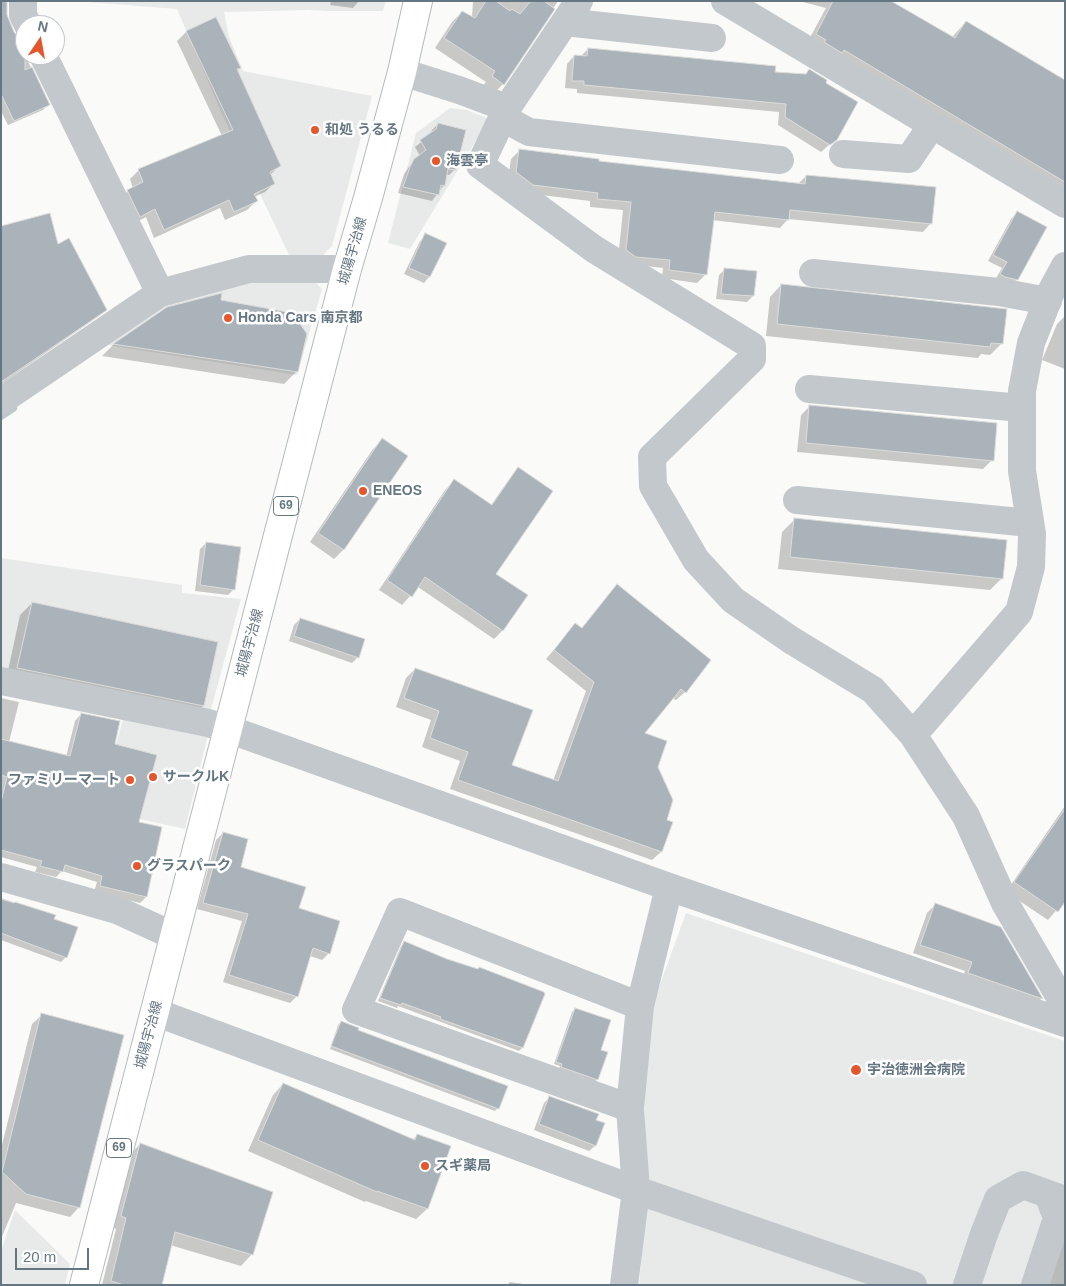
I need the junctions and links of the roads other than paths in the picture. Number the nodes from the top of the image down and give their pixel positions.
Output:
1 (23, 1) edge
2 (418, 1) edge
3 (725, 1) edge
4 (572, 12) edge
5 (23, 15) edge
6 (712, 38) dead end
7 (48, 65) edge
8 (402, 72) junction
9 (505, 113) junction
10 (932, 125) junction
11 (843, 154) dead end
12 (780, 160) dead end
13 (1065, 204) edge
14 (1065, 266) edge
15 (347, 269) junction
16 (813, 273) dead end
17 (160, 294) junction
18 (1048, 301) junction
19 (809, 389) dead end
20 (1, 401) edge
21 (1022, 408) junction
22 (797, 500) dead end
23 (1030, 522) junction
24 (1, 681) edge
25 (228, 729) junction
26 (913, 735) junction
27 (1, 877) edge
28 (668, 888) junction
29 (174, 936) junction
30 (640, 1006) junction
31 (1065, 1006) edge
32 (155, 1012) junction
33 (1065, 1023) edge
34 (630, 1108) junction
35 (636, 1190) junction
36 (1057, 1197) edge
37 (84, 1285) edge
38 (624, 1285) edge
39 (913, 1285) edge
40 (967, 1285) edge
41 (1035, 1285) edge

1 - 5 street
2 - 8 main road, 城陽宇治線 / 69
3 - 10 street
4 - 6 street
4 - 9 street
7 - 17 street
8 - 9 street
8 - 15 main road, 城陽宇治線 / 69
9 - 12 street
9 - 26 street
10 - 11 street
10 - 13 street
14 - 18 street
15 - 17 street
15 - 25 main road, 城陽宇治線 / 69
16 - 18 street
17 - 20 street
18 - 21 street
19 - 21 street
21 - 23 street
22 - 23 street
23 - 26 street
24 - 25 street
25 - 28 street
25 - 29 main road, 城陽宇治線 / 69
26 - 31 street
27 - 29 street
28 - 30 street
28 - 33 street
29 - 32 main road, 城陽宇治線 / 69
30 - 34 street
30 - 34 street
32 - 35 street
32 - 37 main road, 城陽宇治線 / 69
34 - 35 street
35 - 38 street
35 - 39 street
36 - 40 street
36 - 41 street

